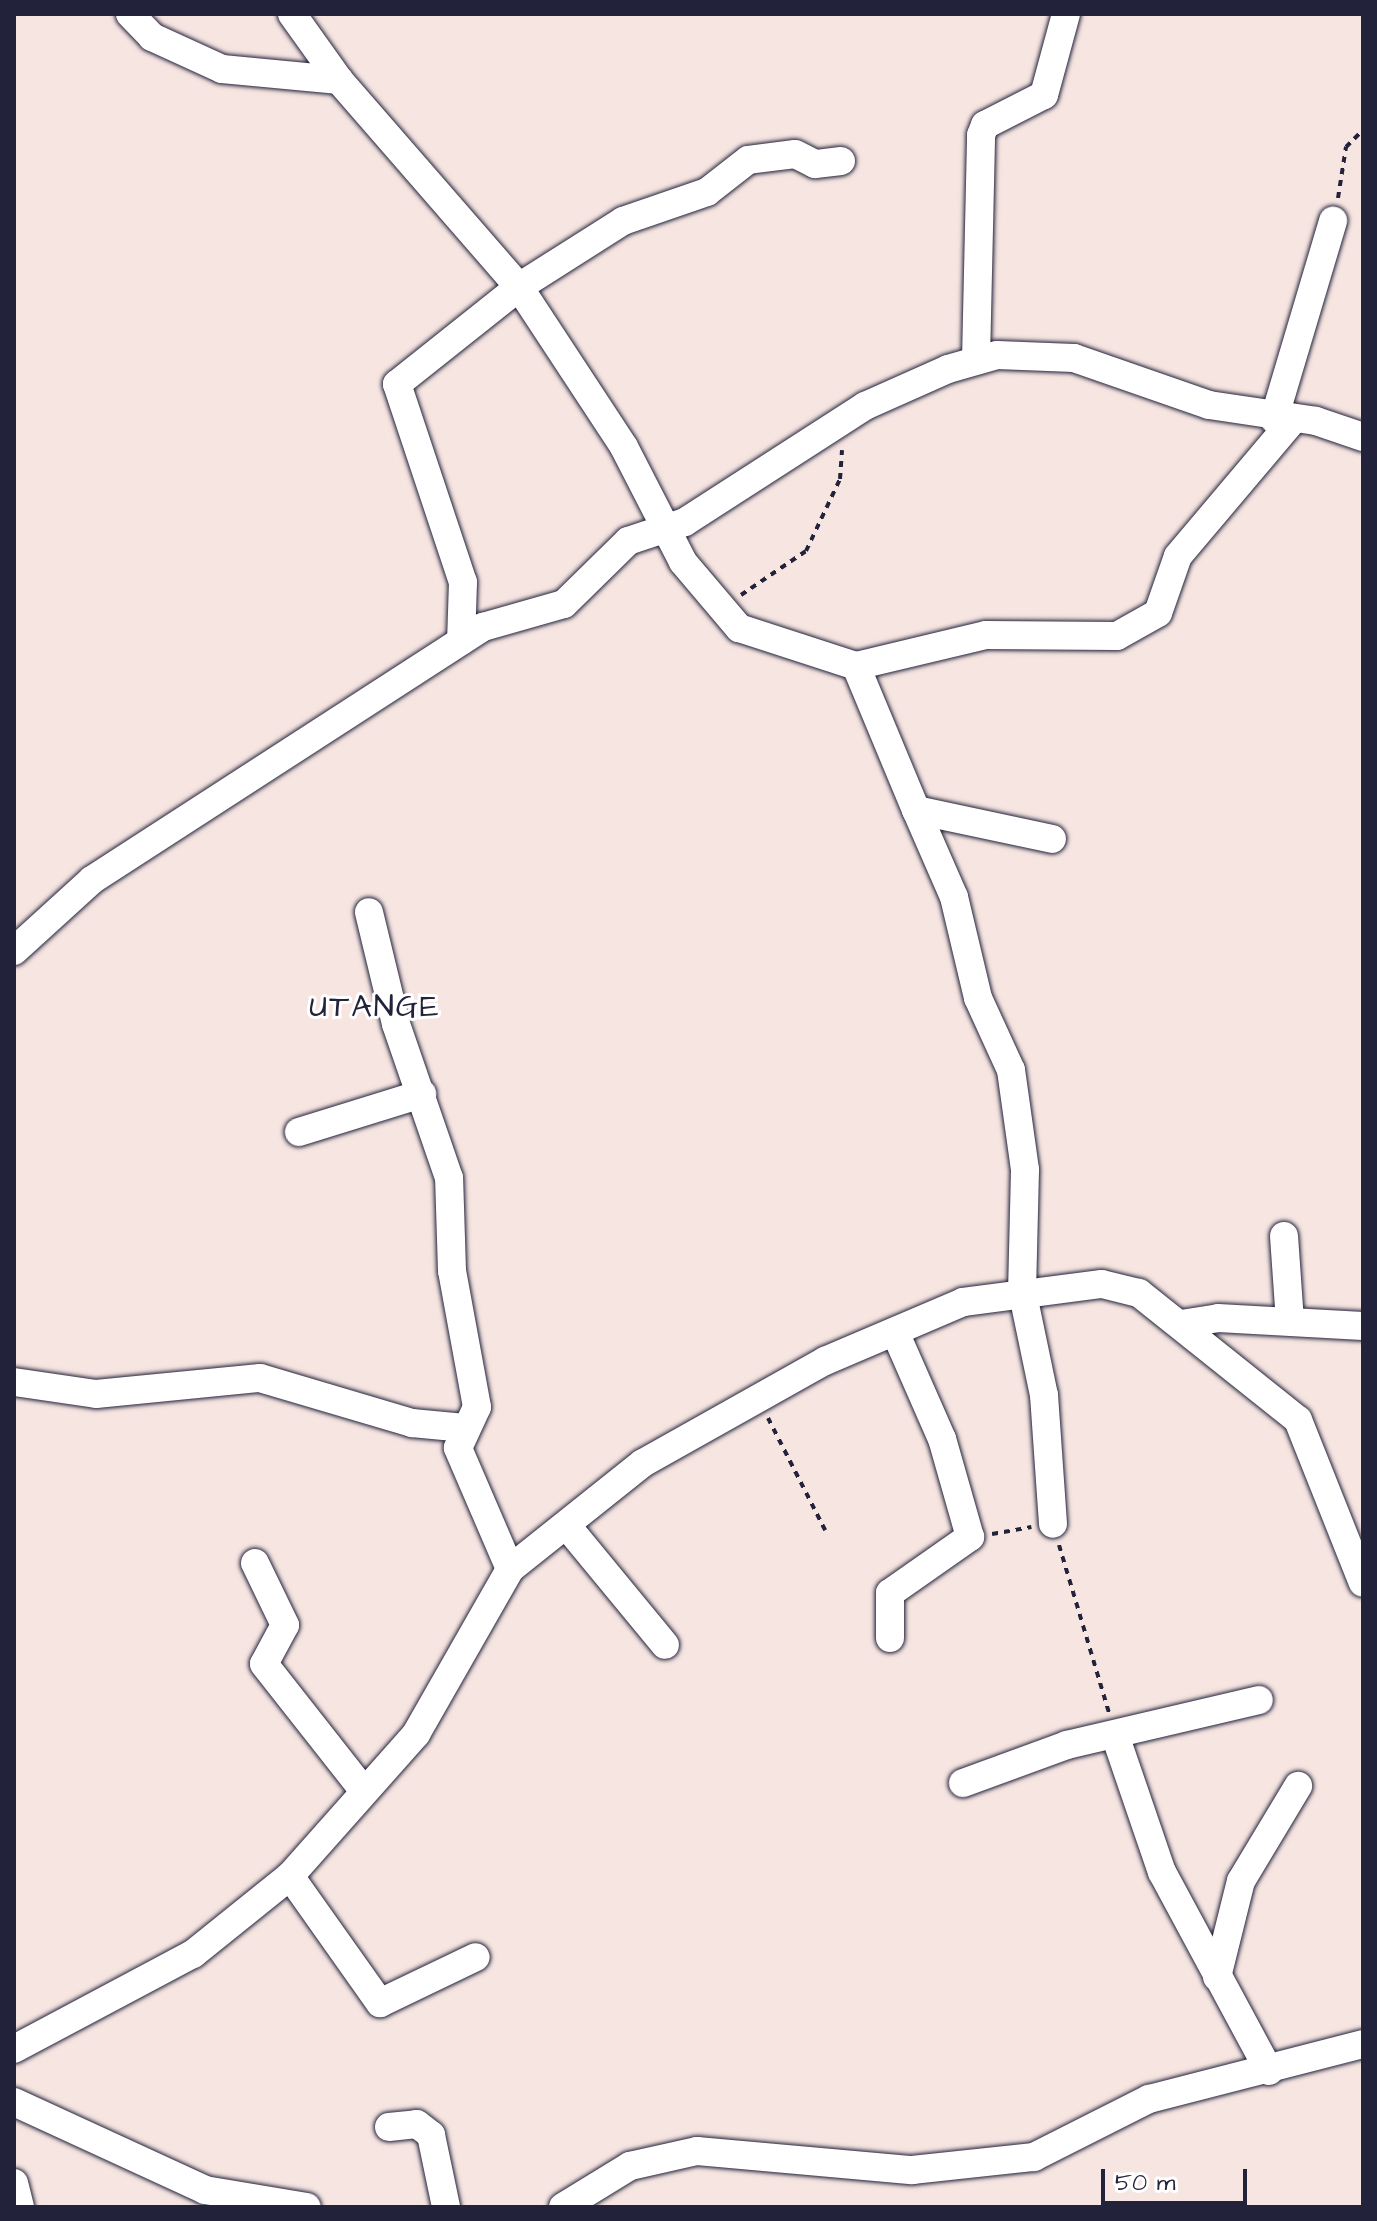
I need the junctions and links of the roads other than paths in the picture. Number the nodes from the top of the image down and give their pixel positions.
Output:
1 (130, 14) edge
2 (292, 14) edge
3 (1066, 14) edge
4 (339, 80) junction
5 (841, 161) dead end
6 (1333, 221) road end
7 (519, 287) junction
8 (976, 360) junction
9 (1283, 420) junction
10 (1363, 437) edge
11 (665, 532) junction
12 (461, 641) junction
13 (856, 666) junction
14 (916, 810) junction
15 (1052, 839) dead end
16 (369, 912) dead end
17 (14, 951) edge
18 (422, 1094) junction
19 (299, 1132) dead end
20 (1284, 1236) dead end
21 (1022, 1290) junction
22 (1290, 1321) junction
23 (1181, 1324) junction
24 (1363, 1326) edge
25 (895, 1332) junction
26 (14, 1382) edge
27 (465, 1428) junction
28 (1053, 1524) road end
29 (567, 1526) junction
30 (255, 1563) dead end
31 (510, 1569) junction
32 (1363, 1583) edge
33 (890, 1638) dead end
34 (665, 1645) dead end
35 (1259, 1700) dead end
36 (1115, 1735) junction
37 (963, 1783) dead end
38 (1298, 1786) dead end
39 (364, 1791) junction
40 (290, 1876) junction
41 (476, 1957) dead end
42 (1217, 1977) junction
43 (1363, 2044) edge
44 (14, 2049) edge
45 (1269, 2071) junction
46 (14, 2102) edge
47 (389, 2127) dead end
48 (14, 2183) edge
49 (569, 2206) edge
50 (20, 2207) edge
51 (307, 2207) edge
52 (446, 2207) edge

1 - 4 street
2 - 4 street
3 - 8 street
4 - 7 street
5 - 7 street
6 - 9 street
7 - 11 street
7 - 12 street
8 - 9 street
8 - 11 street
9 - 10 street
9 - 13 street
11 - 12 street
11 - 13 street
12 - 17 street
13 - 14 street
14 - 15 street
14 - 21 street
16 - 18 street
18 - 19 street
18 - 27 street
20 - 22 street
21 - 23 street
21 - 25 street
21 - 28 street
22 - 23 street
22 - 24 street
23 - 32 street
25 - 29 street
25 - 33 street
26 - 27 street
27 - 31 street
29 - 31 street
29 - 34 street
30 - 39 street
31 - 39 street
35 - 36 street
36 - 37 street
36 - 42 street
38 - 42 street
39 - 40 street
40 - 41 street
40 - 44 street
42 - 45 street
43 - 45 street
45 - 49 street
46 - 51 street
47 - 52 street
48 - 50 street

